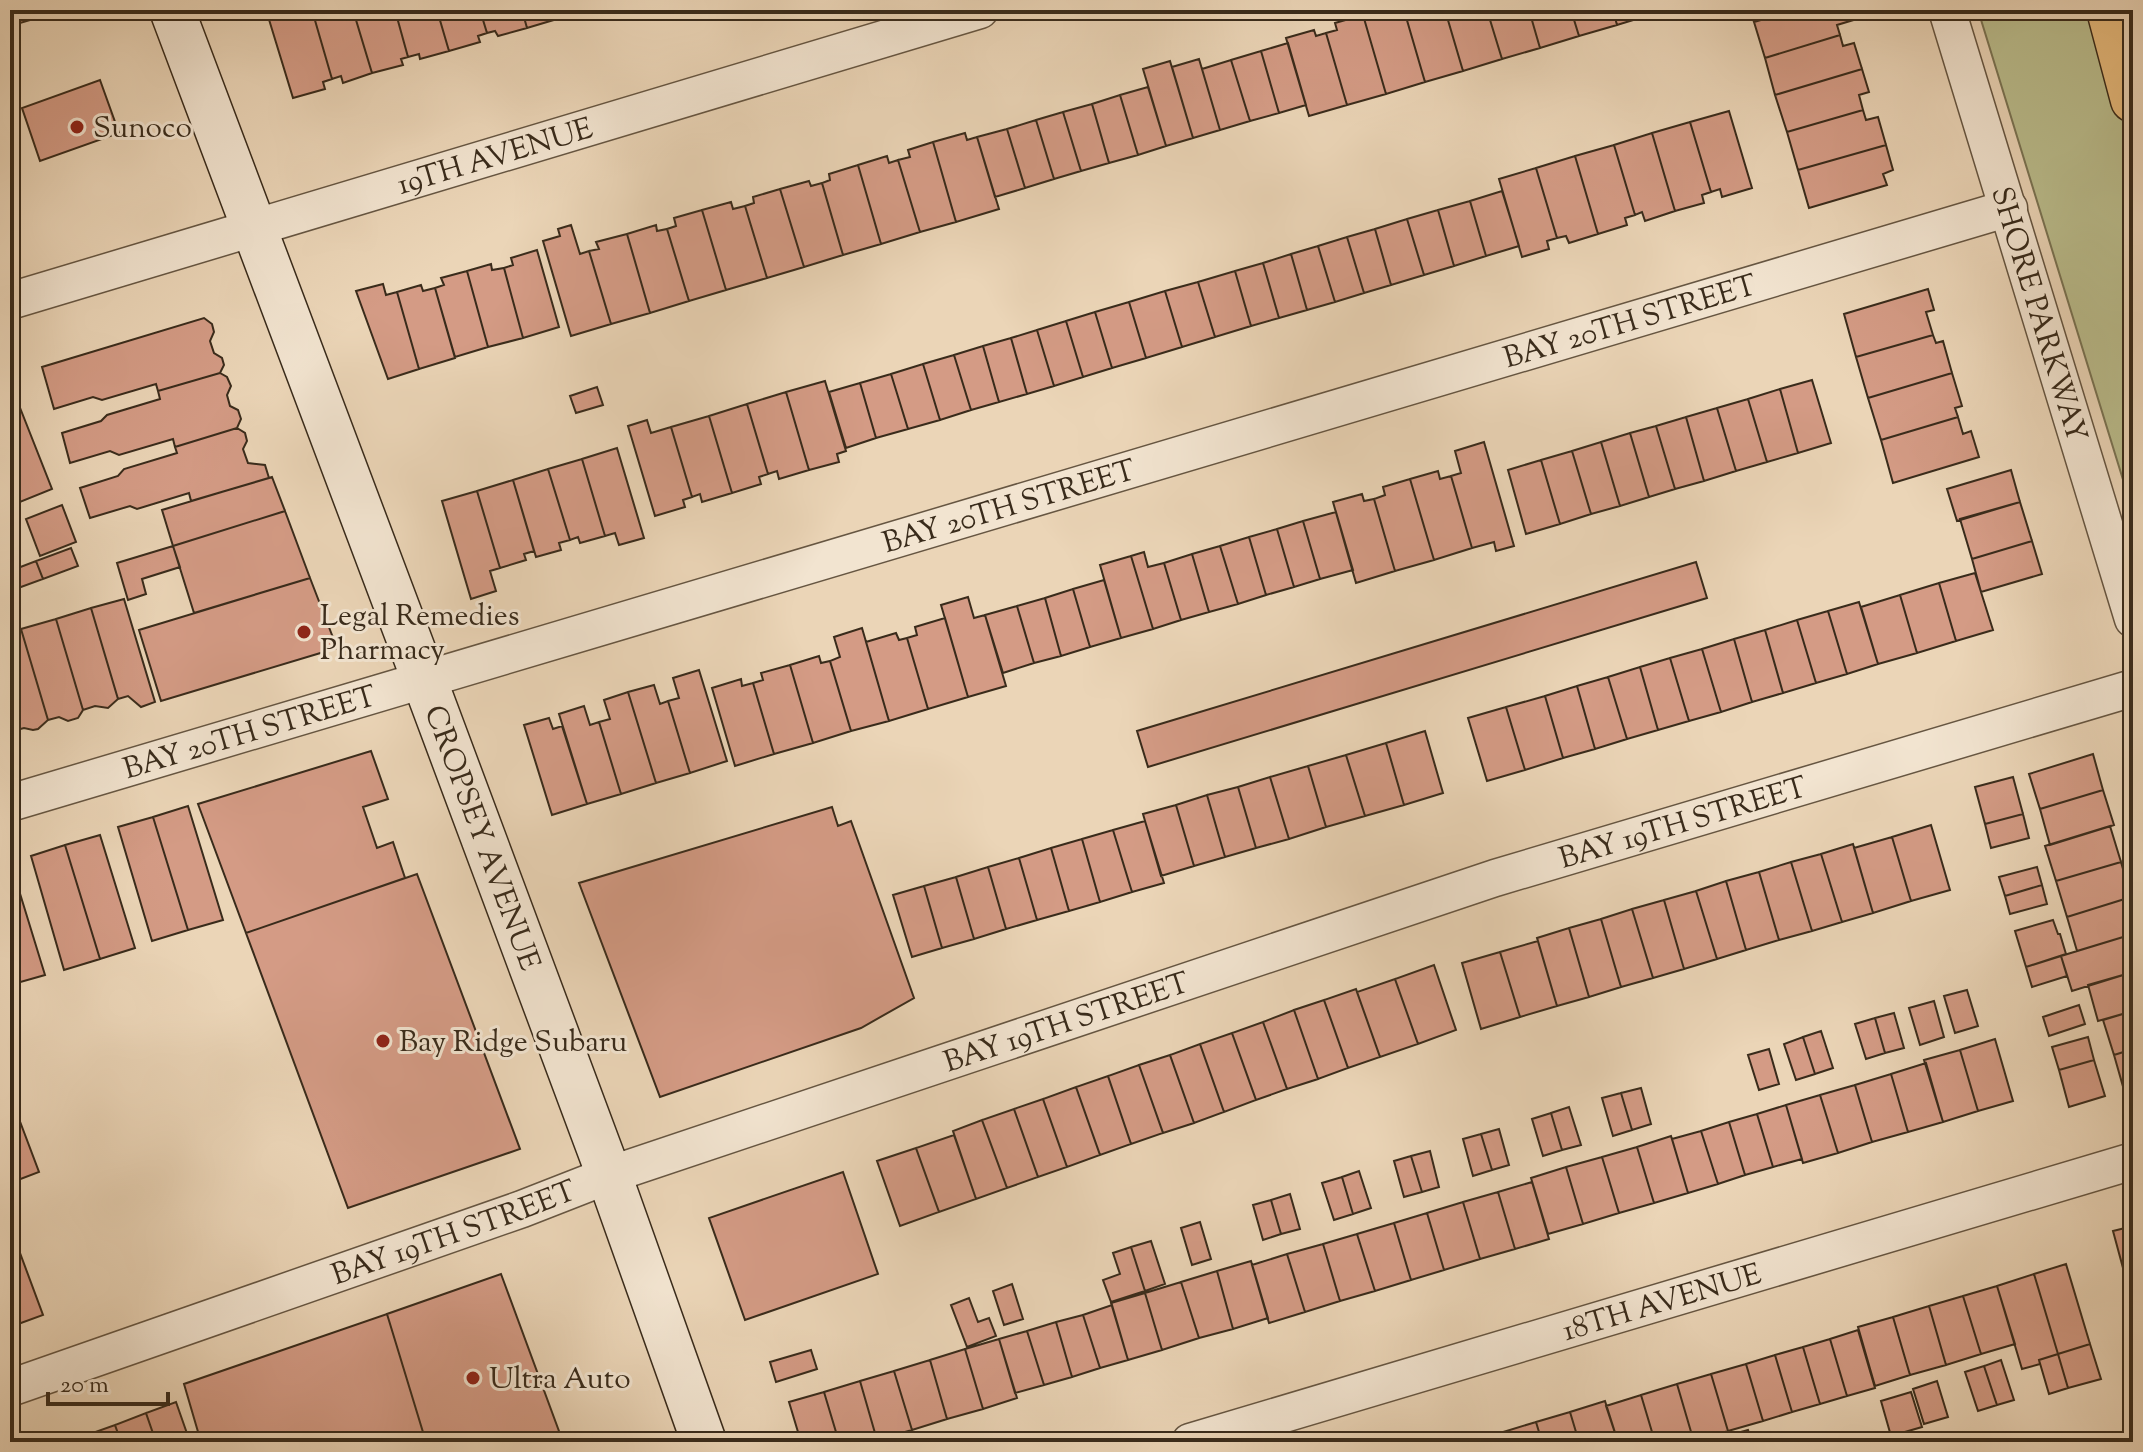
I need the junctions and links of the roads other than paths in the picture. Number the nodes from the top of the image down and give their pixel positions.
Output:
1 (172, 10) edge
2 (980, 10) edge
3 (1947, 10) edge
4 (2109, 10) edge
5 (2133, 100) edge
6 (2009, 208) junction
7 (254, 228) junction
8 (10, 301) edge
9 (2133, 619) edge
10 (424, 679) junction
11 (2133, 688) edge
12 (10, 803) edge
13 (2133, 1161) edge
14 (609, 1175) junction
15 (10, 1388) edge
16 (704, 1442) edge
17 (1190, 1442) edge

1 - 7 main road, CROPSEY AVENUE
2 - 7 street, 19TH AVENUE
3 - 6 street, SHORE PARKWAY
4 - 5 highway
6 - 9 street, SHORE PARKWAY
6 - 10 street, BAY 20TH STREET
7 - 8 street, 19TH AVENUE
7 - 10 main road, CROPSEY AVENUE
10 - 12 street, BAY 20TH STREET
10 - 14 main road, CROPSEY AVENUE
11 - 14 street, BAY 19TH STREET
13 - 17 street, 18TH AVENUE
14 - 15 street, BAY 19TH STREET
14 - 16 main road, CROPSEY AVENUE

